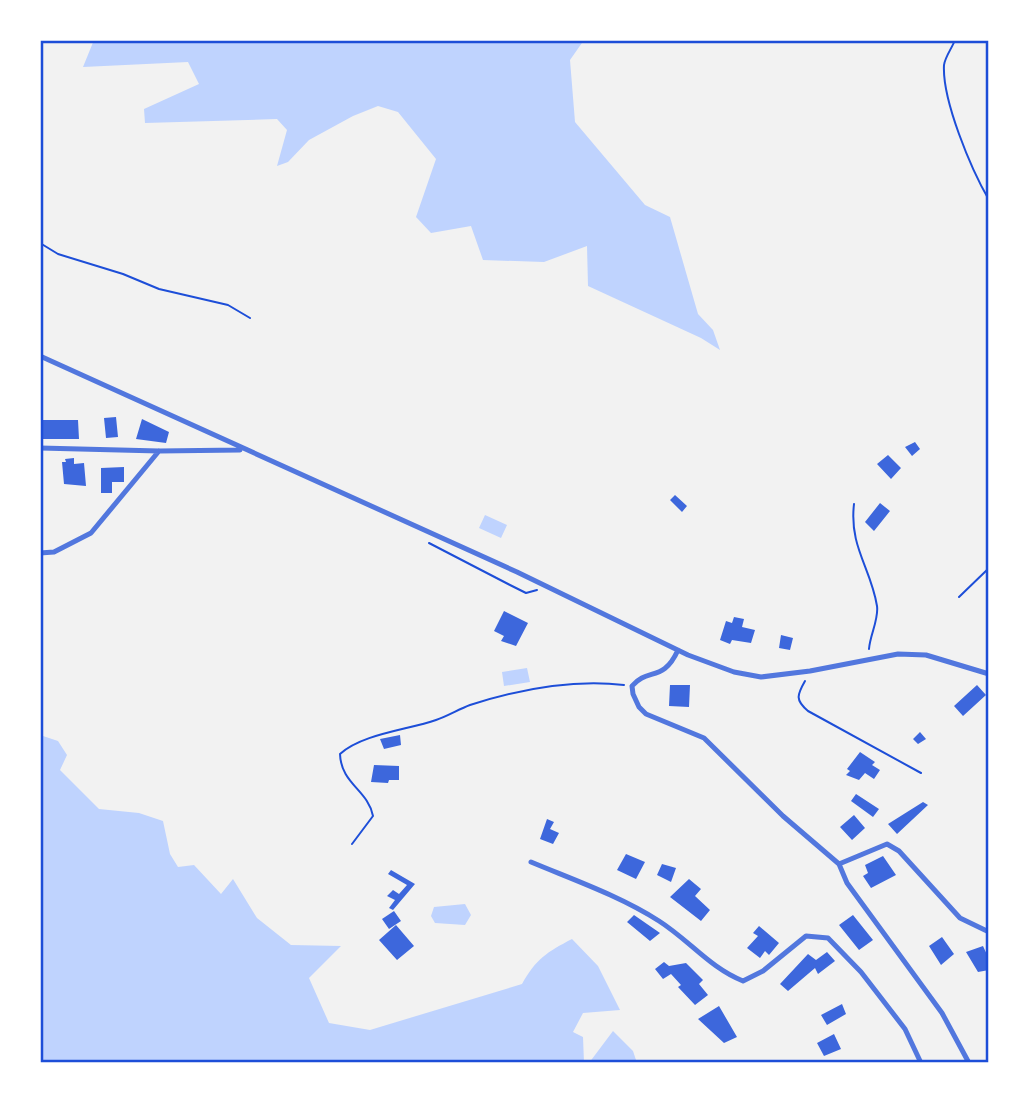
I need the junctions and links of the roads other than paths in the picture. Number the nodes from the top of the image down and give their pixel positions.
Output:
1 (40, 356) edge
2 (40, 363) edge
3 (55, 363) junction
4 (40, 448) edge
5 (243, 450) junction
6 (159, 451) junction
7 (40, 553) edge
8 (678, 650) junction
9 (989, 674) edge
10 (531, 862) dead end
11 (838, 863) junction
12 (989, 932) edge
13 (921, 1063) edge
14 (969, 1063) edge

1 - 3 street
2 - 3 street
3 - 5 street
4 - 6 street
5 - 6 street
5 - 8 street
6 - 7 street
8 - 9 street
8 - 11 street
10 - 13 street
11 - 12 street
11 - 14 street

